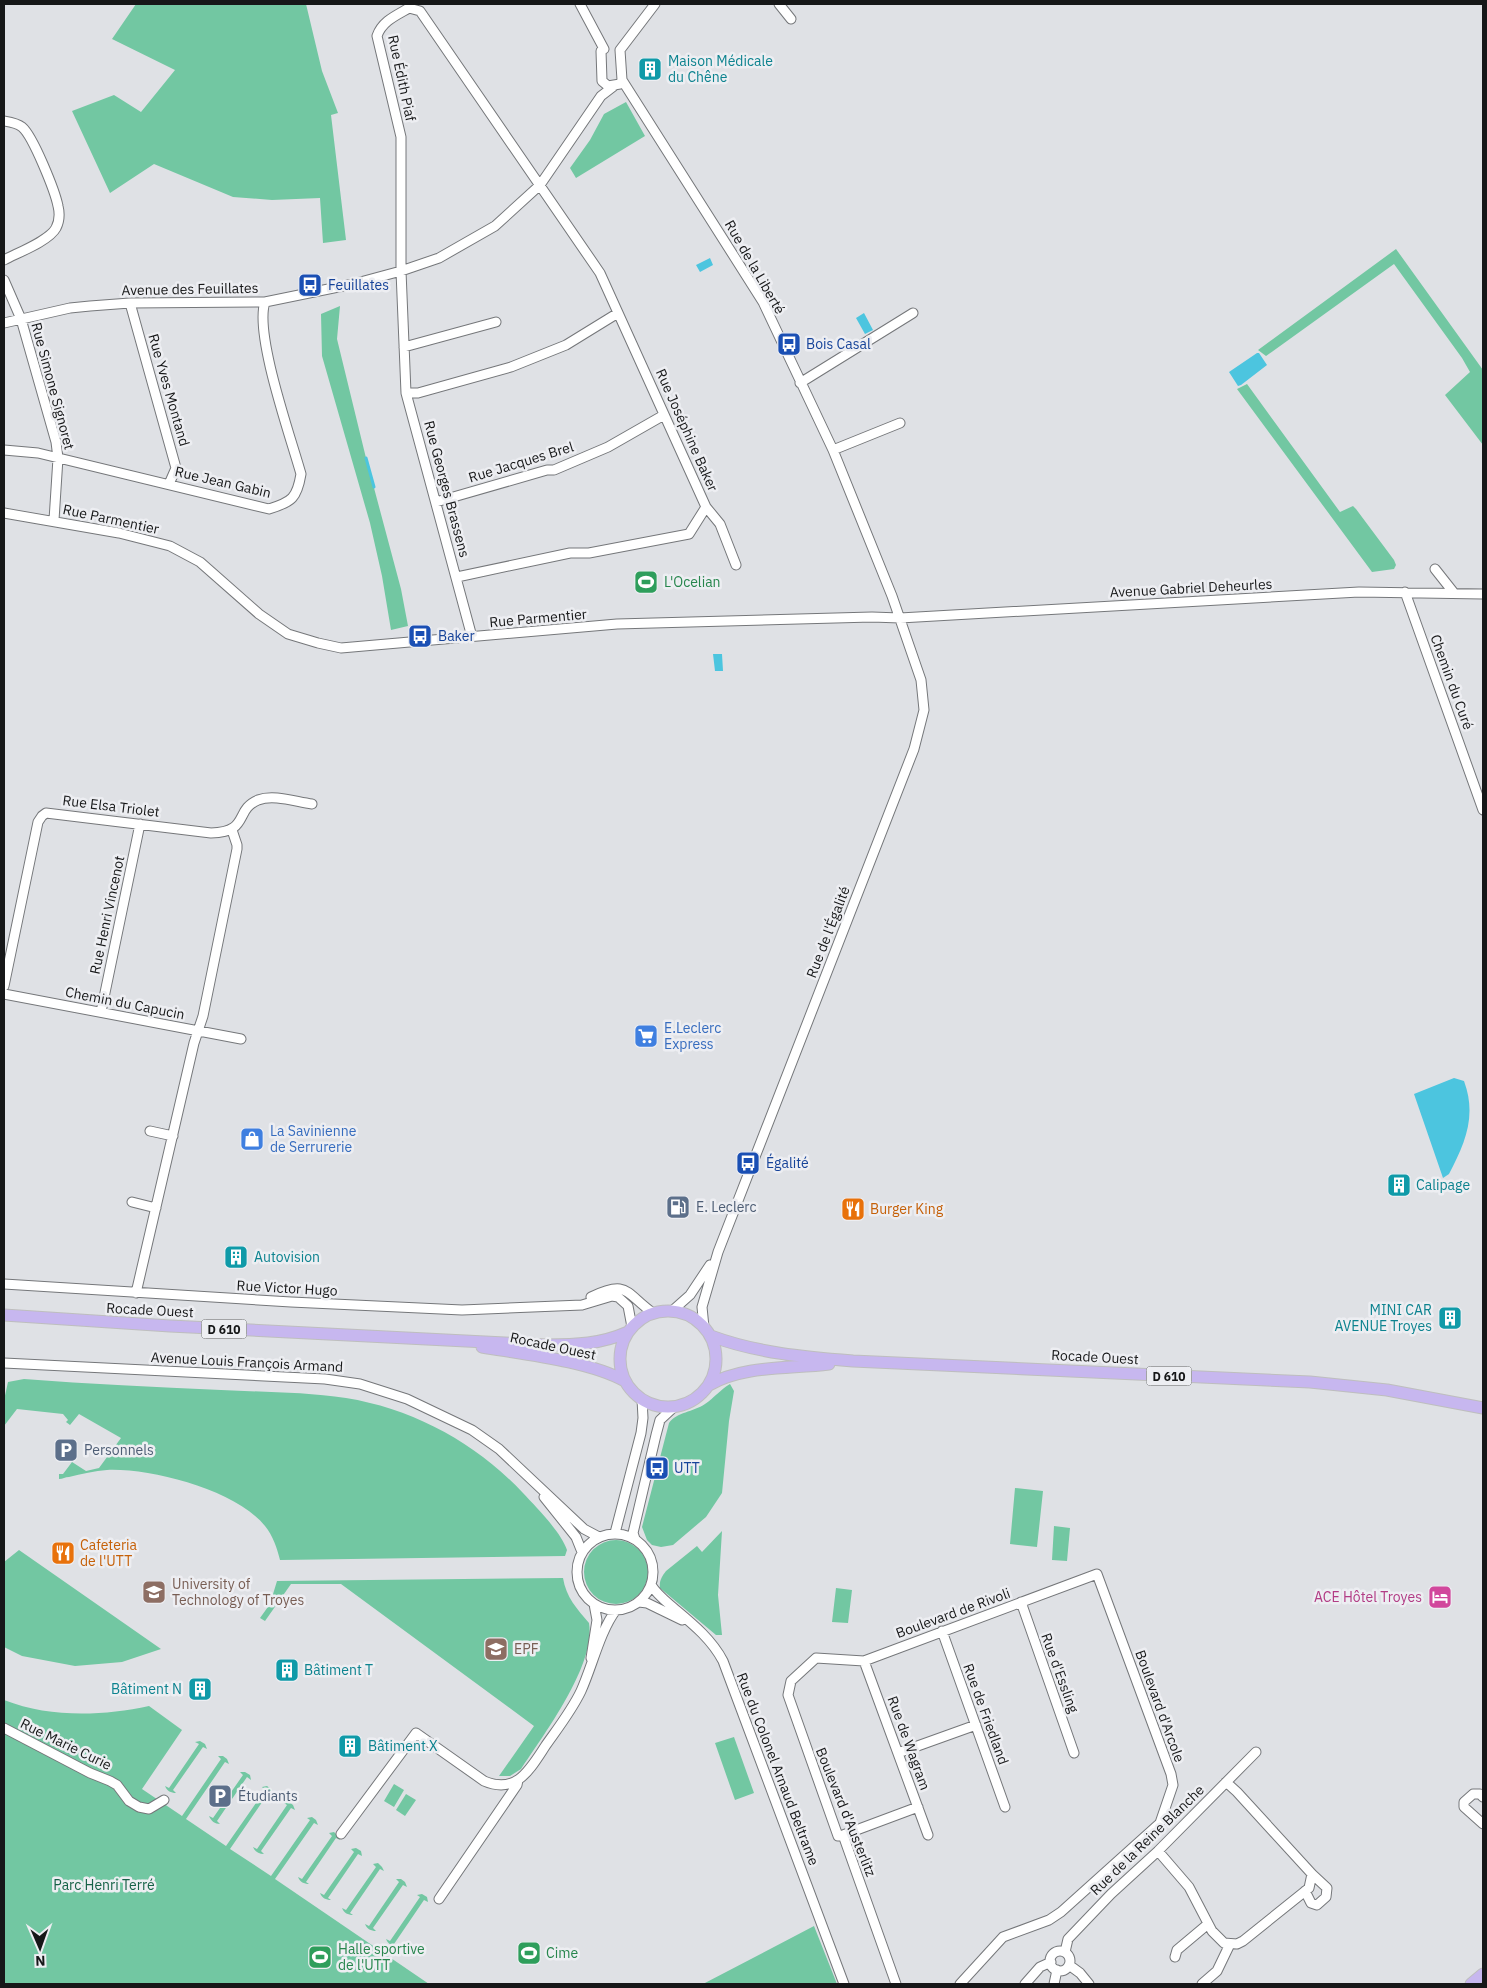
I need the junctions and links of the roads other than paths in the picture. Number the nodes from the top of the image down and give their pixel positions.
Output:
1 (580, 4) edge
2 (656, 4) edge
3 (779, 4) edge
4 (791, 19) dead end
5 (604, 49) junction
6 (620, 50) junction
7 (622, 80) junction
8 (602, 81) junction
9 (614, 86) junction
10 (601, 96) junction
11 (4, 121) edge
12 (540, 185) junction
13 (4, 260) edge
14 (401, 271) junction
15 (4, 280) edge
16 (265, 302) junction
17 (130, 303) junction
18 (618, 313) junction
19 (914, 313) dead end
20 (21, 319) junction
21 (496, 322) dead end
22 (4, 323) edge
23 (404, 347) junction
24 (800, 383) junction
25 (406, 393) junction
26 (664, 415) junction
27 (900, 423) dead end
28 (4, 450) edge
29 (833, 450) junction
30 (58, 458) junction
31 (169, 484) junction
32 (436, 502) junction
33 (706, 507) junction
34 (4, 512) edge
35 (54, 520) junction
36 (736, 565) dead end
37 (1435, 569) dead end
38 (457, 576) junction
39 (1404, 592) junction
40 (1454, 593) junction
41 (1483, 594) edge
42 (900, 618) junction
43 (472, 637) junction
44 (312, 804) dead end
45 (1483, 810) edge
46 (140, 824) junction
47 (232, 830) junction
48 (4, 986) edge
49 (4, 994) edge
50 (101, 1012) junction
51 (198, 1031) junction
52 (241, 1039) dead end
53 (150, 1131) dead end
54 (173, 1136) junction
55 (132, 1202) dead end
56 (156, 1208) junction
57 (718, 1252) junction
58 (4, 1284) edge
59 (136, 1293) junction
60 (569, 1305) junction
61 (672, 1311) junction
62 (653, 1313) junction
63 (4, 1315) edge
64 (630, 1330) junction
65 (708, 1332) junction
66 (444, 1339) junction
67 (853, 1361) junction
68 (4, 1363) edge
69 (625, 1381) junction
70 (709, 1385) junction
71 (642, 1400) junction
72 (674, 1407) junction
73 (1483, 1408) edge
74 (523, 1472) junction
75 (615, 1534) junction
76 (600, 1537) junction
77 (635, 1539) junction
78 (582, 1552) junction
79 (1097, 1574) joint
80 (651, 1585) junction
81 (639, 1602) junction
82 (1021, 1602) junction
83 (594, 1604) junction
84 (616, 1610) junction
85 (693, 1627) junction
86 (942, 1632) junction
87 (816, 1658) joint
88 (864, 1661) junction
89 (588, 1674) junction
90 (976, 1725) junction
91 (4, 1728) edge
92 (1256, 1752) dead end
93 (898, 1753) junction
94 (1074, 1753) dead end
95 (518, 1780) junction
96 (1226, 1782) junction
97 (1483, 1797) edge
98 (164, 1800) dead end
99 (918, 1807) junction
100 (1005, 1807) dead end
101 (1482, 1820) edge
102 (341, 1834) dead end
103 (843, 1835) junction
104 (928, 1835) dead end
105 (1158, 1852) junction
106 (1312, 1874) junction
107 (1305, 1891) junction
108 (439, 1899) dead end
109 (1208, 1924) junction
110 (1230, 1944) junction
111 (1065, 1952) junction
112 (1175, 1956) dead end
113 (1051, 1962) junction
114 (1069, 1965) junction
115 (1057, 1970) junction
116 (1483, 1974) edge
117 (844, 1984) edge
118 (896, 1984) edge
119 (960, 1984) edge
120 (1025, 1984) edge
121 (1054, 1984) edge
122 (1089, 1984) edge
123 (1202, 1984) edge
124 (1471, 1984) edge

1 - 5 street
2 - 6 street
3 - 4 street
5 - 6 street
5 - 8 street
6 - 7 street
7 - 9 street, Avenue des Feuillates
7 - 24 street, Rue de la Liberté
8 - 9 street
8 - 10 street
9 - 10 street, Avenue des Feuillates
10 - 12 street, Avenue des Feuillates
11 - 13 street
12 - 14 street, Avenue des Feuillates
12 - 14 street, Rue Édith Piaf
12 - 18 street, Rue Joséphine Baker
14 - 16 street, Avenue des Feuillates
14 - 23 street, Rue Georges Brassens
15 - 20 street, Rue Simone Signoret
16 - 17 street, Avenue des Feuillates
16 - 31 street, Rue Jean Gabin
17 - 20 street, Avenue des Feuillates
17 - 31 street, Rue Yves Montand
18 - 25 street
18 - 26 street, Rue Joséphine Baker
19 - 24 street
20 - 22 street, Avenue des Feuillates
20 - 30 street, Rue Simone Signoret
21 - 23 street
23 - 25 street, Rue Georges Brassens
24 - 29 street, Rue de la Liberté
25 - 32 street, Rue Georges Brassens
26 - 32 street, Rue Jacques Brel
26 - 33 street, Rue Joséphine Baker
27 - 29 street
28 - 30 street, Rue Jean Gabin
29 - 42 street, Rue de la Liberté
30 - 31 street, Rue Jean Gabin
30 - 35 street, Rue Simone Signoret
32 - 38 street, Rue Georges Brassens
33 - 36 street
33 - 38 street, Rue Joséphine Baker
34 - 35 street, Rue Parmentier
35 - 43 street, Rue Parmentier
37 - 40 street
38 - 43 street, Rue Georges Brassens
39 - 40 street, Avenue Gabriel Deheurles
39 - 42 street, Avenue Gabriel Deheurles
39 - 45 street, Chemin du Curé
40 - 41 street, Avenue Gabriel Deheurles
42 - 43 street, Rue Parmentier
42 - 57 street, Rue de l'Égalité
44 - 47 street
46 - 47 street, Rue Elsa Triolet
46 - 48 street, Rue Elsa Triolet
46 - 50 street, Rue Henri Vincenot
47 - 51 street
49 - 50 street, Chemin du Capucin
50 - 51 street, Chemin du Capucin
51 - 52 street, Chemin du Capucin
51 - 54 street
53 - 54 street
54 - 56 street
55 - 56 street
56 - 59 street
57 - 61 street
57 - 65 street
58 - 59 street, Rue Victor Hugo
59 - 60 street, Rue Victor Hugo
60 - 62 street, Rue Victor Hugo
60 - 64 street, Rue Victor Hugo
61 - 62 main road
61 - 65 main road
62 - 64 main road
63 - 66 main road, Rocade Ouest / D 610
64 - 66 main road, Rocade Ouest / D 610
64 - 69 main road
65 - 67 main road, Rocade Ouest / D 610
65 - 70 main road
66 - 69 main road, Rocade Ouest / D 610
67 - 70 main road, Rocade Ouest / D 610
67 - 73 main road, Rocade Ouest / D 610
68 - 74 street, Avenue Louis François Armand
69 - 71 main road
70 - 72 main road
71 - 72 main road
71 - 75 street
72 - 77 street
74 - 76 street, Avenue Louis François Armand
74 - 78 street, Avenue Louis François Armand
75 - 76 street
75 - 77 street
76 - 78 street
77 - 80 street
78 - 83 street
79 - 82 street, Boulevard de Rivoli
79 - 119 street, Boulevard d'Arcole
80 - 81 street
80 - 85 street, Rue du Colonel Arnaud Beltrame
81 - 84 street
81 - 85 street
82 - 86 street, Boulevard de Rivoli
82 - 94 street, Rue d'Essling
83 - 84 street
83 - 89 street
84 - 89 street
85 - 117 street, Rue du Colonel Arnaud Beltrame
86 - 88 street, Boulevard de Rivoli
86 - 90 street, Rue de Friedland
87 - 88 street, Boulevard de Rivoli
87 - 103 street, Boulevard d'Austerlitz
88 - 93 street, Rue de Wagram
89 - 95 street
90 - 93 street
90 - 100 street, Rue de Friedland
91 - 98 street, Rue Marie Curie
92 - 96 street, Rue de la Reine Blanche
93 - 99 street, Rue de Wagram
95 - 102 street
95 - 108 street
96 - 105 street, Rue de la Reine Blanche
96 - 106 street
97 - 101 street
99 - 103 street
99 - 104 street, Rue de Wagram
103 - 118 street, Boulevard d'Austerlitz
105 - 109 street
105 - 111 street, Rue de la Reine Blanche
106 - 107 street
106 - 107 street
107 - 110 street
109 - 110 street
109 - 112 street
110 - 123 street
111 - 113 street
111 - 114 street
113 - 115 street
113 - 120 street
114 - 115 street
114 - 122 street
115 - 121 street
116 - 124 main road

